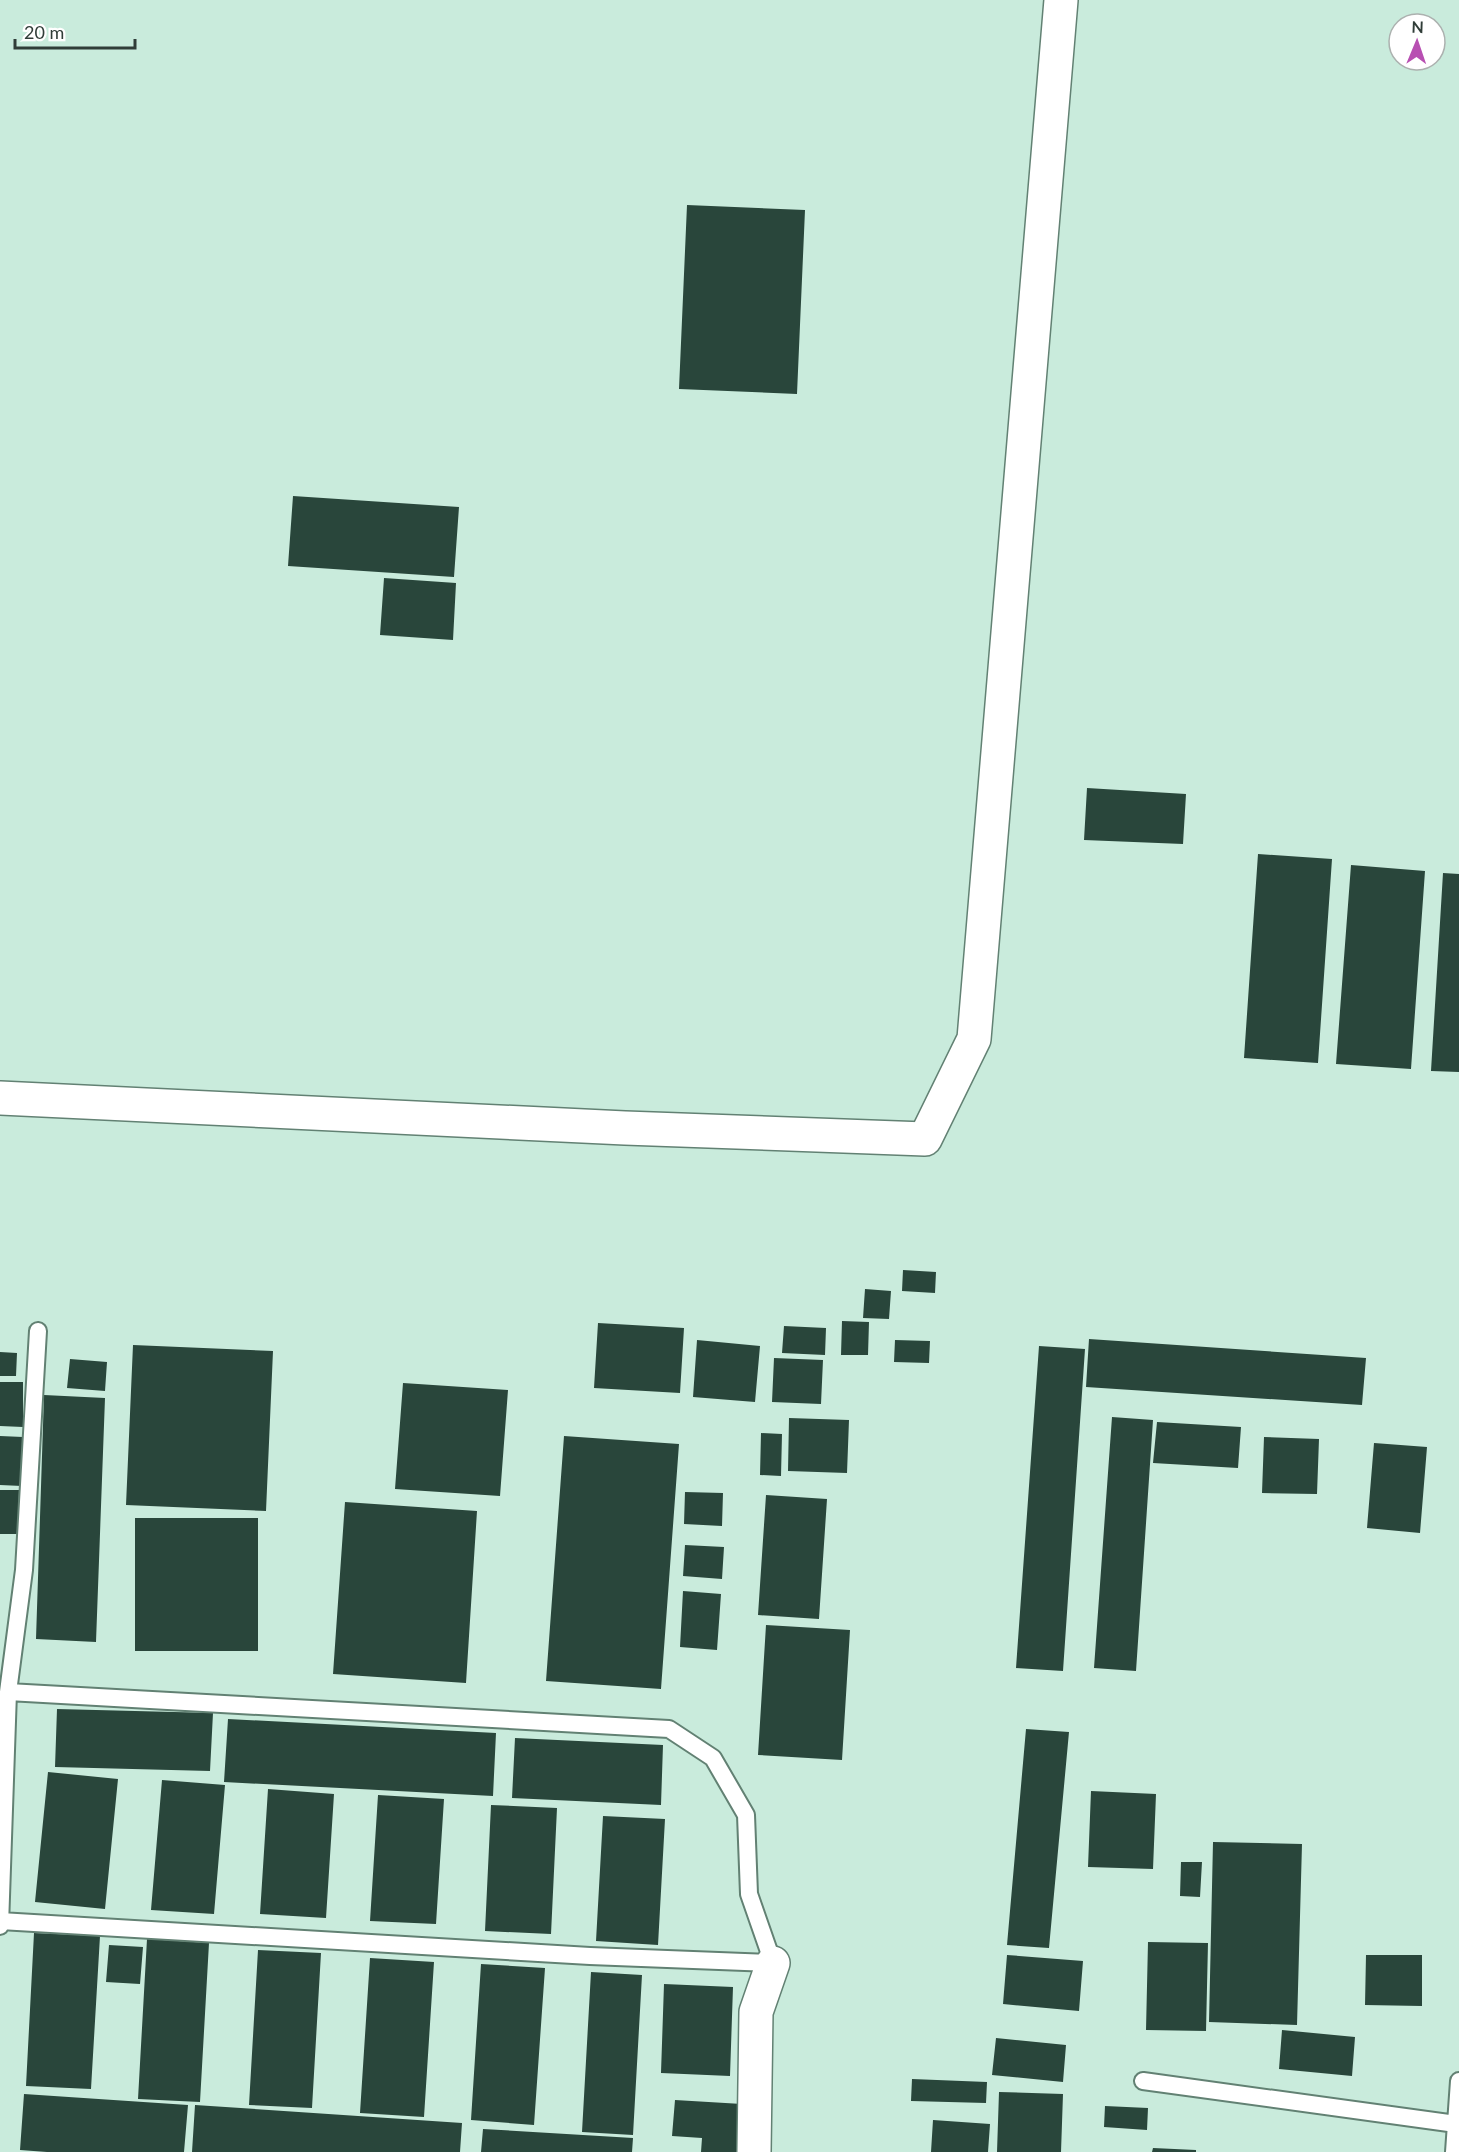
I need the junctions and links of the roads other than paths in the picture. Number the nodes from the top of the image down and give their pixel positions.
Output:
1 (1061, 0) edge
2 (0, 1098) edge
3 (38, 1331) dead end
4 (8, 1692) junction
5 (0, 1921) edge
6 (0, 1926) edge
7 (773, 1963) junction
8 (1459, 2080) edge
9 (1143, 2081) dead end
10 (1456, 2124) junction
11 (754, 2152) edge
12 (1454, 2152) edge

1 - 2 street
3 - 4 lane
4 - 5 lane
4 - 7 lane
5 - 6 lane
5 - 7 lane
7 - 11 street
8 - 10 lane
9 - 10 lane
10 - 12 lane

